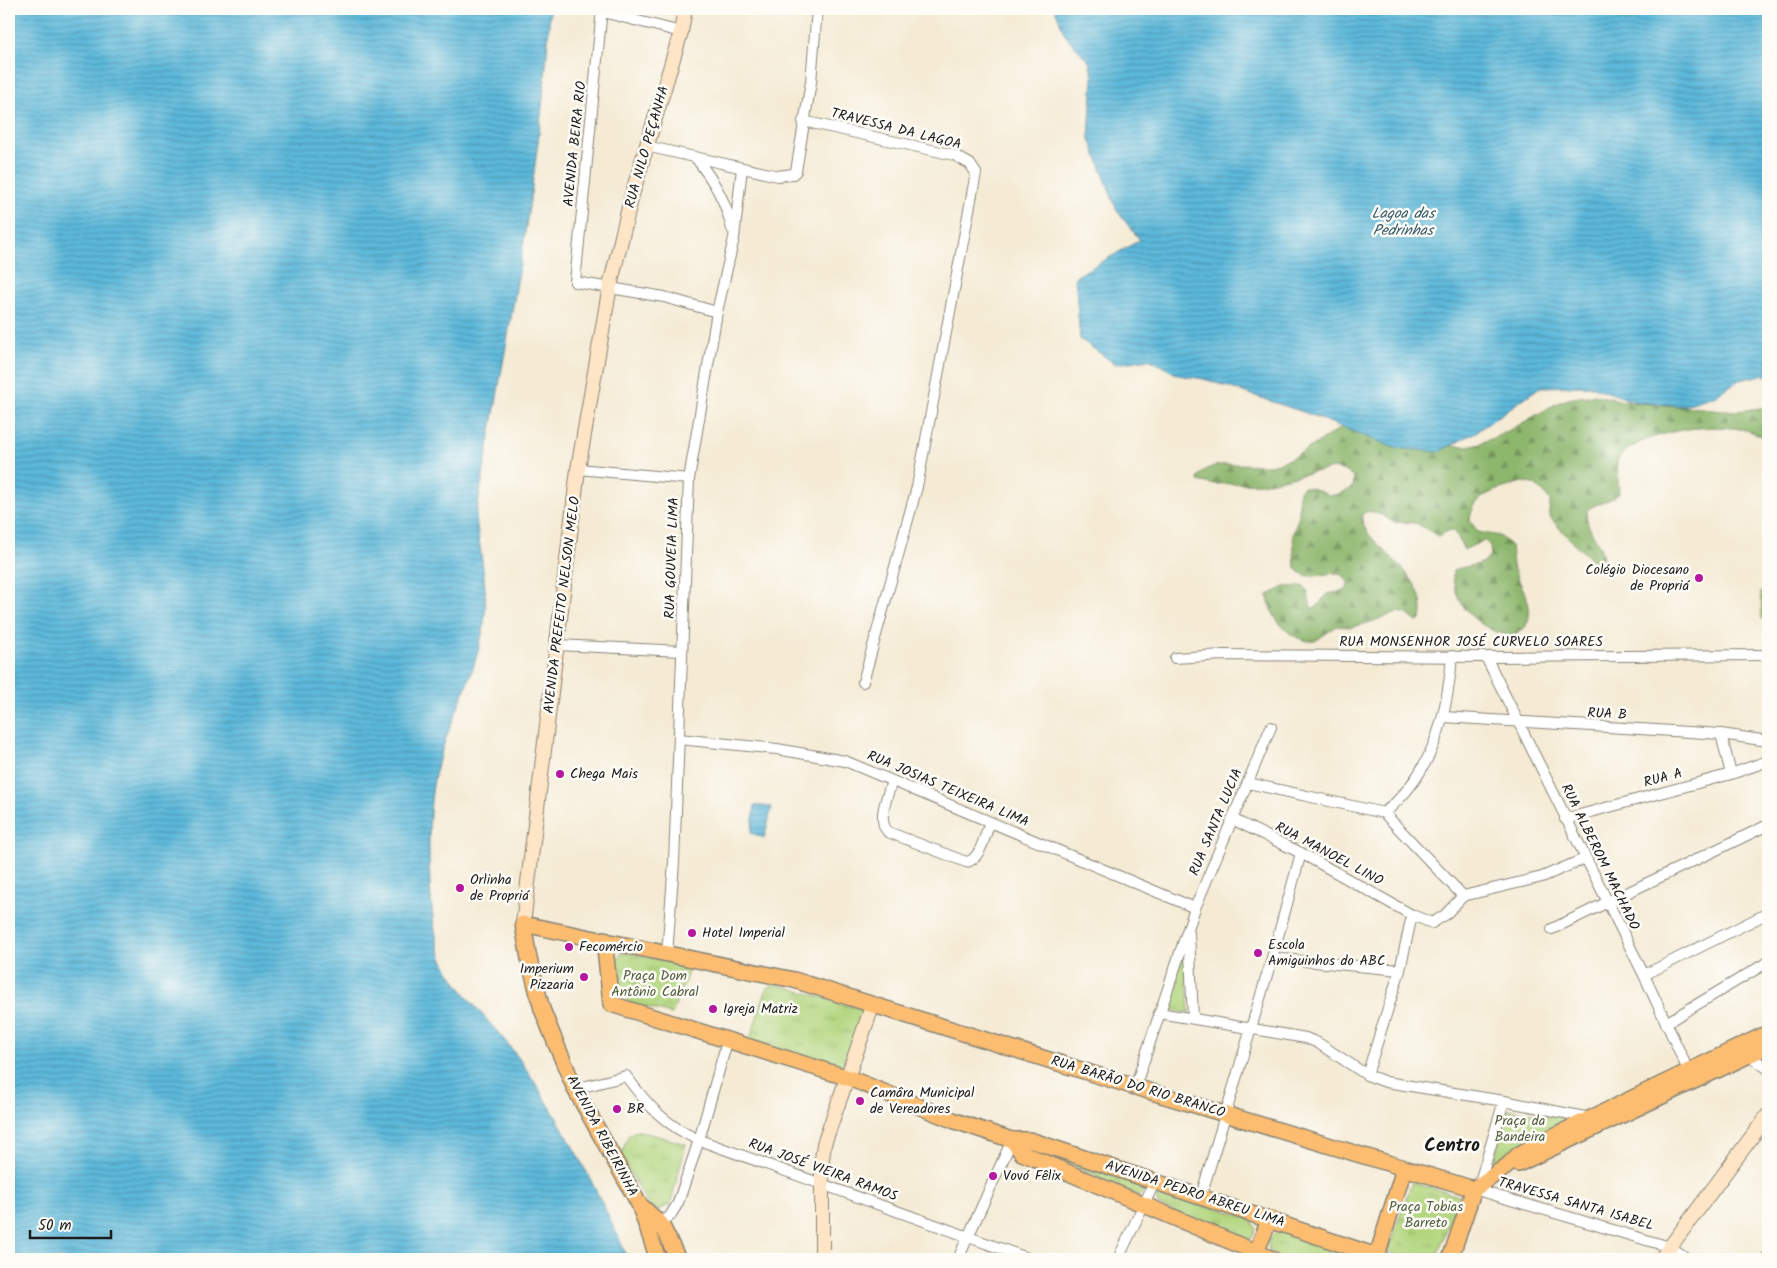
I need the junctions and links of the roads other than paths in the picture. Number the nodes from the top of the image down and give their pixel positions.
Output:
1 (685, 9) edge
2 (816, 9) edge
3 (602, 11) edge
4 (681, 32) junction
5 (803, 121) junction
6 (646, 146) junction
7 (696, 158) junction
8 (742, 168) junction
9 (734, 238) junction
10 (610, 286) junction
11 (717, 312) junction
12 (578, 469) junction
13 (689, 479) junction
14 (557, 645) junction
15 (682, 651) junction
16 (1768, 655) edge
17 (1452, 656) junction
18 (1486, 657) junction
19 (1175, 658) dead end
20 (863, 682) dead end
21 (1444, 717) junction
22 (1519, 722) junction
23 (1271, 727) dead end
24 (1721, 734) junction
25 (679, 739) junction
26 (1768, 741) edge
27 (1768, 761) edge
28 (1731, 774) junction
29 (892, 781) junction
30 (1248, 783) junction
31 (1384, 813) junction
32 (1232, 819) junction
33 (1565, 819) junction
34 (990, 822) junction
35 (1768, 825) edge
36 (1301, 853) junction
37 (1584, 859) junction
38 (1463, 896) junction
39 (1607, 902) junction
40 (1195, 908) junction
41 (1768, 913) edge
42 (1412, 915) junction
43 (523, 924) junction
44 (1188, 927) junction
45 (1552, 930) dead end
46 (604, 939) junction
47 (667, 954) junction
48 (1272, 958) junction
49 (1768, 962) edge
50 (1400, 970) junction
51 (1644, 975) junction
52 (873, 1004) junction
53 (1159, 1013) junction
54 (1193, 1018) junction
55 (1666, 1023) junction
56 (1252, 1027) junction
57 (1768, 1033) edge
58 (727, 1042) junction
59 (1768, 1046) edge
60 (1744, 1051) junction
61 (1688, 1070) junction
62 (1768, 1070) edge
63 (1367, 1075) junction
64 (848, 1078) junction
65 (1135, 1087) junction
66 (574, 1089) junction
67 (1504, 1101) junction
68 (1225, 1113) junction
69 (1768, 1115) edge
70 (1589, 1118) junction
71 (1603, 1125) junction
72 (699, 1140) junction
73 (1012, 1140) junction
74 (1507, 1166) junction
75 (1404, 1168) junction
76 (1155, 1181) junction
77 (822, 1184) junction
78 (1476, 1187) junction
79 (1201, 1196) junction
80 (639, 1204) junction
81 (1144, 1204) junction
82 (1270, 1219) junction
83 (661, 1224) junction
84 (648, 1234) junction
85 (966, 1236) junction
86 (1670, 1247) junction
87 (1256, 1252) junction
88 (1768, 1256) edge
89 (1380, 1258) edge
90 (658, 1259) edge
91 (678, 1259) edge
92 (822, 1259) edge
93 (958, 1259) edge
94 (1030, 1259) edge
95 (1118, 1259) edge
96 (1272, 1259) edge
97 (1450, 1259) edge
98 (1661, 1259) edge
99 (1688, 1259) edge
100 (1765, 1259) edge

1 - 4 main road, RUA NILO PEÇANHA
2 - 5 street
3 - 4 street
3 - 10 street, AVENIDA BEIRA RIO
4 - 6 main road, RUA NILO PEÇANHA
5 - 8 street
5 - 20 street, TRAVESSA DA LAGOA
6 - 7 street
6 - 10 main road, RUA NILO PEÇANHA
7 - 8 street
7 - 9 street
8 - 9 street, RUA GOUVEIA LIMA
9 - 11 street, RUA GOUVEIA LIMA
10 - 11 street
10 - 12 main road, AVENIDA PREFEITO NELSON MELO
11 - 13 street, RUA GOUVEIA LIMA
12 - 13 street
12 - 14 main road, AVENIDA PREFEITO NELSON MELO
13 - 15 street, RUA GOUVEIA LIMA
14 - 15 street
14 - 43 main road, AVENIDA PREFEITO NELSON MELO
15 - 25 street, RUA GOUVEIA LIMA
16 - 18 street, RUA MONSENHOR JOSÉ CURVELO SOARES
17 - 18 street, RUA MONSENHOR JOSÉ CURVELO SOARES
17 - 19 street, RUA MONSENHOR JOSÉ CURVELO SOARES
17 - 21 street
18 - 22 street, RUA ALBEROM MACHADO
21 - 22 street, RUA B
21 - 31 street
22 - 24 street, RUA B
22 - 33 street, RUA ALBEROM MACHADO
23 - 30 street, RUA SANTA LUCIA
24 - 26 street, RUA B
24 - 28 street
25 - 29 street, RUA JOSIAS TEIXEIRA LIMA
25 - 47 street, RUA GOUVEIA LIMA
27 - 28 street, RUA A
28 - 33 street, RUA A
29 - 34 street, RUA JOSIAS TEIXEIRA LIMA
29 - 34 street
30 - 31 street
30 - 32 street, RUA SANTA LUCIA
31 - 38 street
32 - 36 street, RUA MANOEL LINO
32 - 40 street, RUA SANTA LUCIA
33 - 37 street, RUA ALBEROM MACHADO
34 - 40 street, RUA JOSIAS TEIXEIRA LIMA
35 - 39 street
36 - 42 street, RUA MANOEL LINO
36 - 48 street
37 - 38 street
37 - 39 street, RUA ALBEROM MACHADO
38 - 42 street, RUA MANOEL LINO
39 - 45 street
39 - 51 street, RUA ALBEROM MACHADO
40 - 44 street, RUA SANTA LUCIA
41 - 51 street
42 - 50 street
43 - 46 main road
43 - 66 main road, AVENIDA RIBEIRINHA
44 - 53 street, RUA SANTA LUCIA
44 - 54 street
46 - 47 main road
46 - 58 main road
47 - 52 main road, RUA BARÃO DO RIO BRANCO
48 - 50 street
48 - 56 street
49 - 55 street
50 - 63 street
51 - 55 street, RUA ALBEROM MACHADO
52 - 64 main road
52 - 65 main road, RUA BARÃO DO RIO BRANCO
53 - 54 street
53 - 65 street, RUA SANTA LUCIA
54 - 56 street
55 - 61 street, RUA ALBEROM MACHADO
56 - 63 street
56 - 68 street
57 - 60 main road
58 - 64 main road, AVENIDA PEDRO ABREU LIMA
58 - 72 street
59 - 60 main road
60 - 61 main road
60 - 62 street
60 - 71 main road
61 - 70 main road
63 - 67 street
64 - 73 main road, AVENIDA PEDRO ABREU LIMA
64 - 77 main road
65 - 68 main road, RUA BARÃO DO RIO BRANCO
66 - 72 street, RUA JOSÉ VIEIRA RAMOS
66 - 80 main road, AVENIDA RIBEIRINHA
67 - 70 street
67 - 78 street
68 - 75 main road, RUA BARÃO DO RIO BRANCO
68 - 79 street
69 - 86 main road
70 - 71 street
70 - 74 main road
71 - 74 main road
72 - 77 street, RUA JOSÉ VIEIRA RAMOS
72 - 83 street
73 - 76 main road, AVENIDA PEDRO ABREU LIMA
73 - 81 main road, AVENIDA PEDRO ABREU LIMA
73 - 85 street
74 - 78 main road
75 - 78 main road
75 - 89 main road
76 - 79 main road, AVENIDA PEDRO ABREU LIMA
76 - 81 street
77 - 85 street, RUA JOSÉ VIEIRA RAMOS
77 - 92 main road
78 - 86 street, TRAVESSA SANTA ISABEL
78 - 97 main road
79 - 82 main road, AVENIDA PEDRO ABREU LIMA
80 - 83 main road, AVENIDA RIBEIRINHA
80 - 84 main road, AVENIDA RIBEIRINHA
81 - 87 main road, AVENIDA PEDRO ABREU LIMA
81 - 95 street
82 - 87 main road
82 - 89 main road, AVENIDA PEDRO ABREU LIMA
83 - 84 street
83 - 91 main road
84 - 90 main road, AVENIDA RIBEIRINHA
85 - 93 street
85 - 94 street, RUA JOSÉ VIEIRA RAMOS
86 - 98 main road
86 - 99 street, TRAVESSA SANTA ISABEL
87 - 96 main road, AVENIDA PEDRO ABREU LIMA
88 - 100 street

